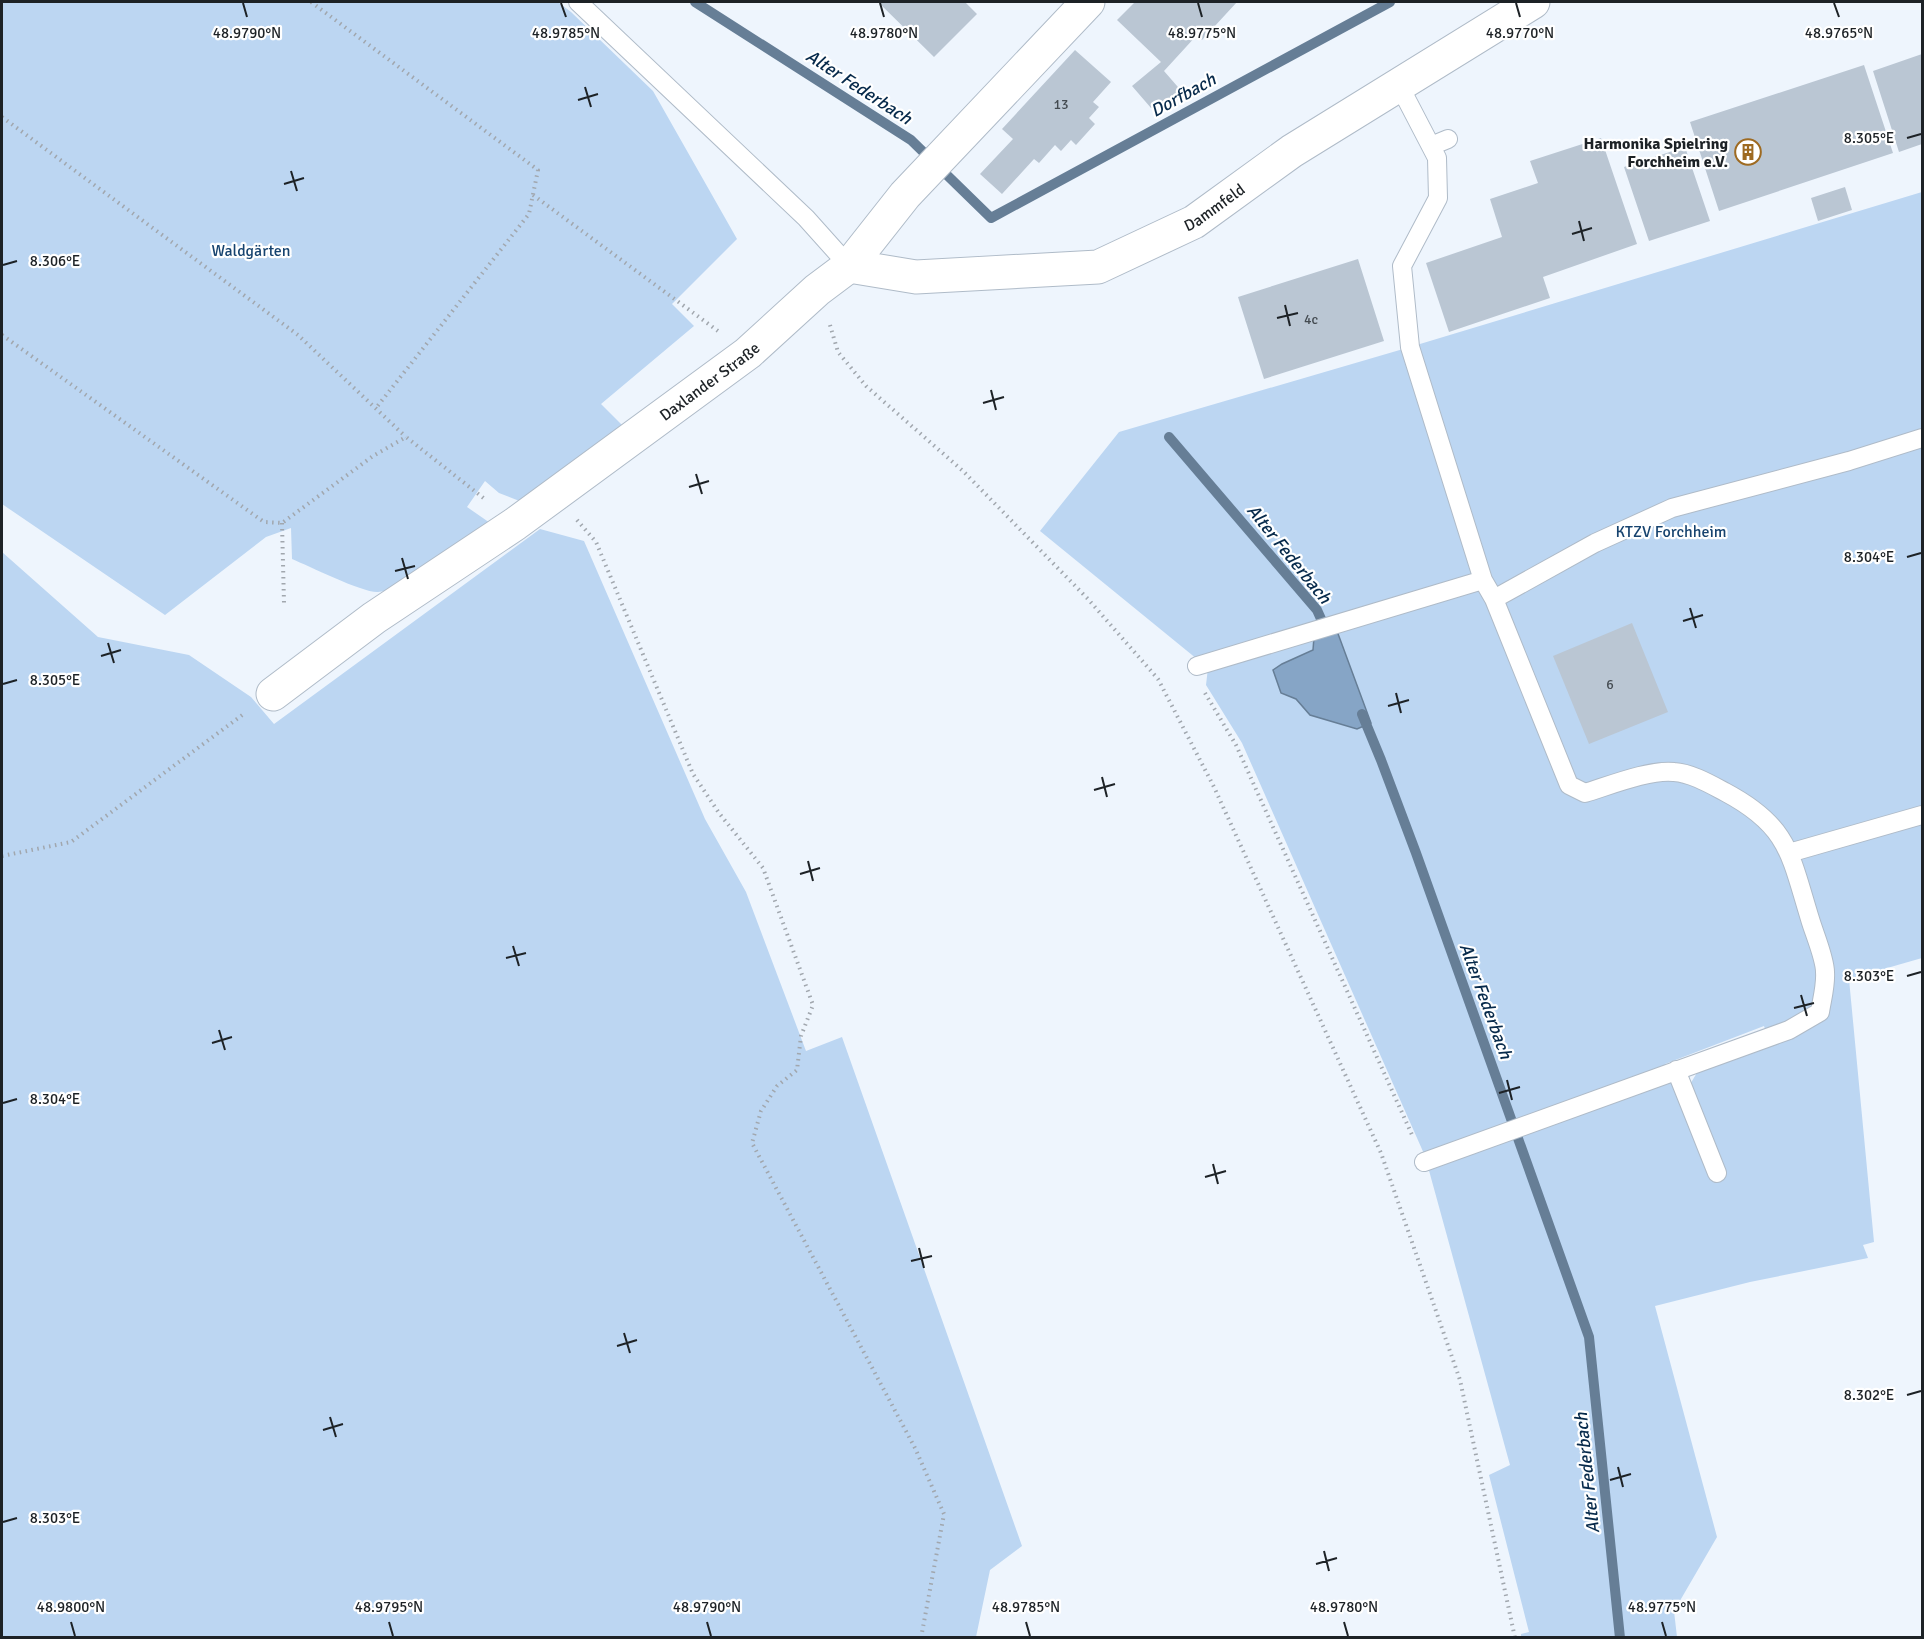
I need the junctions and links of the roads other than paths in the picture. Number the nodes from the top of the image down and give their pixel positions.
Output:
1 (578, 2) edge
2 (1088, 2) edge
3 (1533, 2) edge
4 (1399, 86) junction
5 (849, 266) junction
6 (1923, 438) edge
7 (1483, 580) junction
8 (1494, 599) junction
9 (1197, 666) road end
10 (273, 694) road end
11 (1923, 815) edge
12 (1789, 853) junction
13 (1677, 1070) junction
14 (1424, 1162) road end
15 (1717, 1173) dead end

1 - 5 lane
2 - 5 street, Daxlander Straße
3 - 4 street, Dammfeld
4 - 5 street, Dammfeld
4 - 7 lane
5 - 10 street, Daxlander Straße
6 - 8 lane
7 - 8 lane
7 - 9 lane
8 - 12 lane
11 - 12 lane
12 - 13 lane
13 - 14 lane
13 - 15 lane

